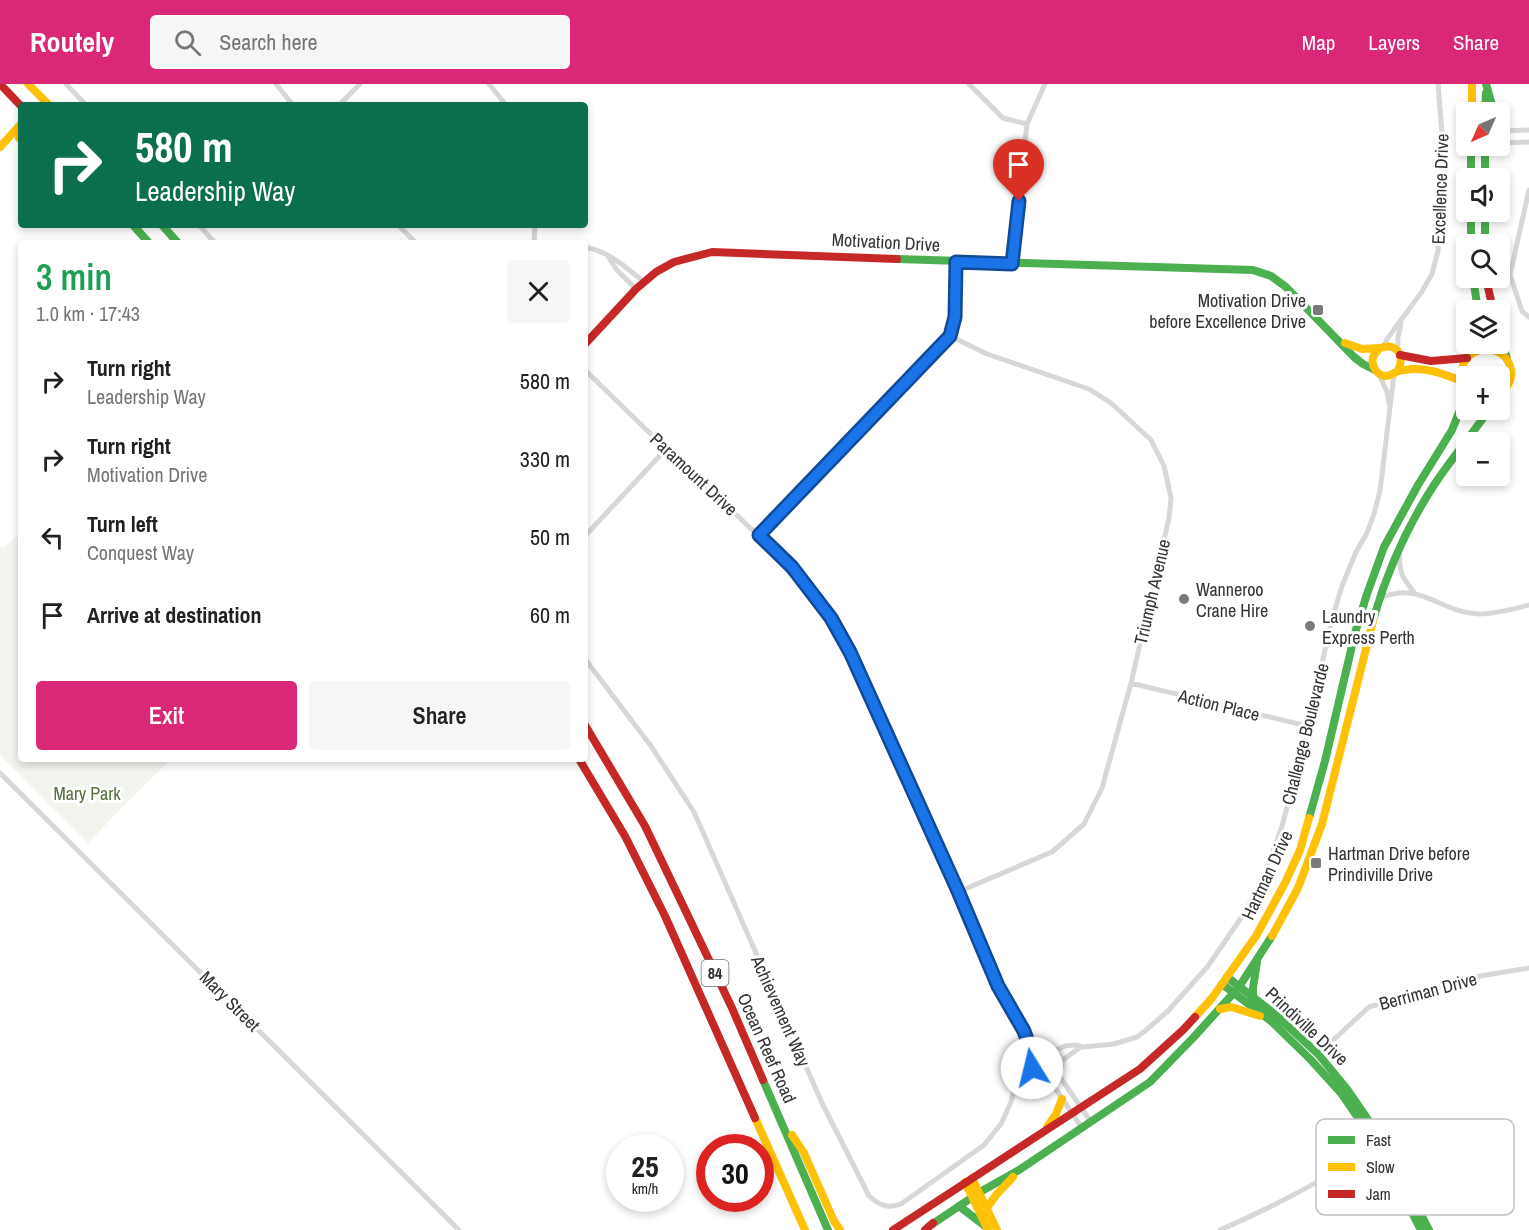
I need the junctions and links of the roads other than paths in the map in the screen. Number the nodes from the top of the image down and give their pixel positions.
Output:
1 (0, 84) edge
2 (28, 84) edge
3 (66, 84) edge
4 (276, 84) edge
5 (360, 84) edge
6 (489, 84) edge
7 (969, 84) edge
8 (1045, 84) edge
9 (1438, 84) edge
10 (1472, 84) edge
11 (1486, 84) edge
12 (43, 102) edge
13 (83, 102) edge
14 (291, 102) edge
15 (342, 102) edge
16 (504, 102) edge
17 (1472, 102) edge
18 (1485, 102) edge
19 (1491, 102) edge
20 (18, 103) edge
21 (1027, 124) junction
22 (18, 126) edge
23 (1510, 129) edge
24 (1529, 130) edge
25 (18, 138) edge
26 (1510, 143) edge
27 (1529, 143) edge
28 (0, 147) edge
29 (1529, 190) edge
30 (136, 228) edge
31 (165, 228) edge
32 (202, 228) edge
33 (401, 228) edge
34 (146, 240) edge
35 (175, 240) edge
36 (212, 240) edge
37 (413, 240) edge
38 (588, 248) edge
39 (608, 257) junction
40 (956, 262) junction
41 (1012, 264) junction
42 (644, 282) junction
43 (636, 289) junction
44 (1529, 317) edge
45 (1402, 320) junction
46 (950, 336) junction
47 (1337, 339) junction
48 (588, 341) edge
49 (1382, 347) junction
50 (1399, 353) junction
51 (1506, 354) edge
52 (1469, 356) junction
53 (1507, 359) junction
54 (1463, 366) edge
55 (1377, 372) junction
56 (588, 373) edge
57 (1396, 373) junction
58 (1456, 381) edge
59 (1510, 381) edge
60 (1390, 408) junction
61 (1457, 420) edge
62 (1482, 420) edge
63 (666, 449) junction
64 (588, 533) edge
65 (759, 535) junction
66 (1399, 549) junction
67 (1414, 592) junction
68 (1380, 598) junction
69 (1529, 605) edge
70 (588, 663) edge
71 (1131, 683) junction
72 (1308, 726) junction
73 (588, 730) edge
74 (581, 762) edge
75 (0, 773) edge
76 (958, 891) junction
77 (1258, 958) junction
78 (1529, 968) edge
79 (1225, 981) junction
80 (1237, 990) junction
81 (1253, 998) junction
82 (1220, 1009) junction
83 (1271, 1021) junction
84 (1024, 1031) junction
85 (1083, 1047) junction
86 (1051, 1050) junction
87 (1314, 1057) junction
88 (1032, 1059) junction
89 (1062, 1061) junction
90 (1058, 1074) junction
91 (1041, 1078) junction
92 (1049, 1079) junction
93 (1015, 1092) junction
94 (1062, 1099) junction
95 (1081, 1107) junction
96 (777, 1110) junction
97 (1072, 1113) junction
98 (1365, 1119) edge
99 (1091, 1122) junction
100 (1082, 1128) junction
101 (1043, 1132) junction
102 (1019, 1170) junction
103 (968, 1180) junction
104 (1316, 1183) edge
105 (976, 1194) junction
106 (958, 1206) junction
107 (987, 1208) junction
108 (1414, 1215) edge
109 (1421, 1215) edge
110 (988, 1229) edge
111 (459, 1230) edge
112 (805, 1230) edge
113 (828, 1230) edge
114 (840, 1230) edge
115 (892, 1230) edge
116 (924, 1230) edge
117 (997, 1230) edge
118 (1220, 1230) edge
119 (1421, 1230) edge
120 (1429, 1230) edge

1 - 20 main road
2 - 12 main road
3 - 13 street
4 - 14 street
5 - 15 street
6 - 16 street
7 - 21 street
8 - 21 street
9 - 45 street, Excellence Drive
10 - 17 main road
11 - 18 main road
11 - 19 main road
21 - 41 street
22 - 28 main road
23 - 24 street
24 - 27 street
25 - 28 main road
26 - 27 street
29 - 44 street
30 - 34 main road
31 - 35 main road
32 - 36 street
33 - 37 street
38 - 39 street
39 - 42 street
39 - 43 street
40 - 41 main road, Motivation Drive
40 - 42 main road, Motivation Drive
40 - 46 street
41 - 47 main road, Motivation Drive
42 - 43 main road, Motivation Drive
43 - 48 main road, Motivation Drive
45 - 49 street, Excellence Drive
45 - 50 street, Excellence Drive
46 - 65 street
46 - 71 street, Triumph Avenue
47 - 49 main road, Motivation Drive
47 - 55 main road, Motivation Drive
49 - 50 main road
49 - 55 main road
50 - 52 main road
50 - 57 main road
51 - 53 main road
52 - 53 main road
52 - 54 main road, Hartman Drive
53 - 59 main road
55 - 57 main road
55 - 60 street, Challenge Boulevarde
56 - 63 street, Paramount Drive
57 - 58 main road
57 - 60 street, Challenge Boulevarde
60 - 72 street, Challenge Boulevarde
61 - 79 main road, Hartman Drive
62 - 66 main road, Hartman Drive
63 - 64 street
63 - 65 street, Paramount Drive
65 - 76 street, Paramount Drive
66 - 67 street
66 - 68 main road, Hartman Drive
67 - 68 street
67 - 69 street
68 - 77 main road, Hartman Drive
70 - 93 street, Achievement Way
71 - 72 street, Action Place
71 - 76 street, Triumph Avenue
72 - 85 street, Challenge Boulevarde
73 - 96 main road, Ocean Reef Road / 84
74 - 112 main road, 84
75 - 111 street, Mary Street
76 - 84 street, Paramount Drive
77 - 80 main road, Hartman Drive
77 - 81 main road
78 - 87 street, Berriman Drive
79 - 80 main road, Prindiville Drive
79 - 95 main road, Hartman Drive
80 - 81 main road, Prindiville Drive
80 - 82 main road, Hartman Drive
80 - 83 main road, Prindiville Drive
81 - 87 main road, Prindiville Drive
82 - 83 main road
82 - 99 main road, Hartman Drive
83 - 87 main road, Prindiville Drive
84 - 86 street, Paramount Drive
84 - 88 street, Paramount Drive
85 - 86 street, Challenge Boulevarde
85 - 89 street, Challenge Boulevarde
86 - 88 street
86 - 89 street
87 - 98 main road, Prindiville Drive
88 - 91 street
88 - 93 street, Achievement Way
89 - 90 street
90 - 92 street
90 - 95 street
91 - 92 street
91 - 93 street
92 - 94 street
94 - 97 street
94 - 101 main road
95 - 97 main road, Hartman Drive
95 - 99 street
96 - 113 main road, Ocean Reef Road / 84
96 - 114 main road
97 - 100 street
97 - 101 main road, Hartman Drive
99 - 100 main road, Hartman Drive
100 - 102 main road, Hartman Drive
101 - 103 main road, Hartman Drive
102 - 105 main road, Hartman Drive
102 - 107 main road
103 - 105 main road
103 - 115 main road, Hartman Drive
104 - 118 street
105 - 106 main road, Hartman Drive
105 - 107 main road
105 - 110 main road
106 - 110 main road
106 - 116 main road, Hartman Drive
107 - 117 main road
108 - 119 main road, Prindiville Drive
109 - 120 main road, Prindiville Drive

